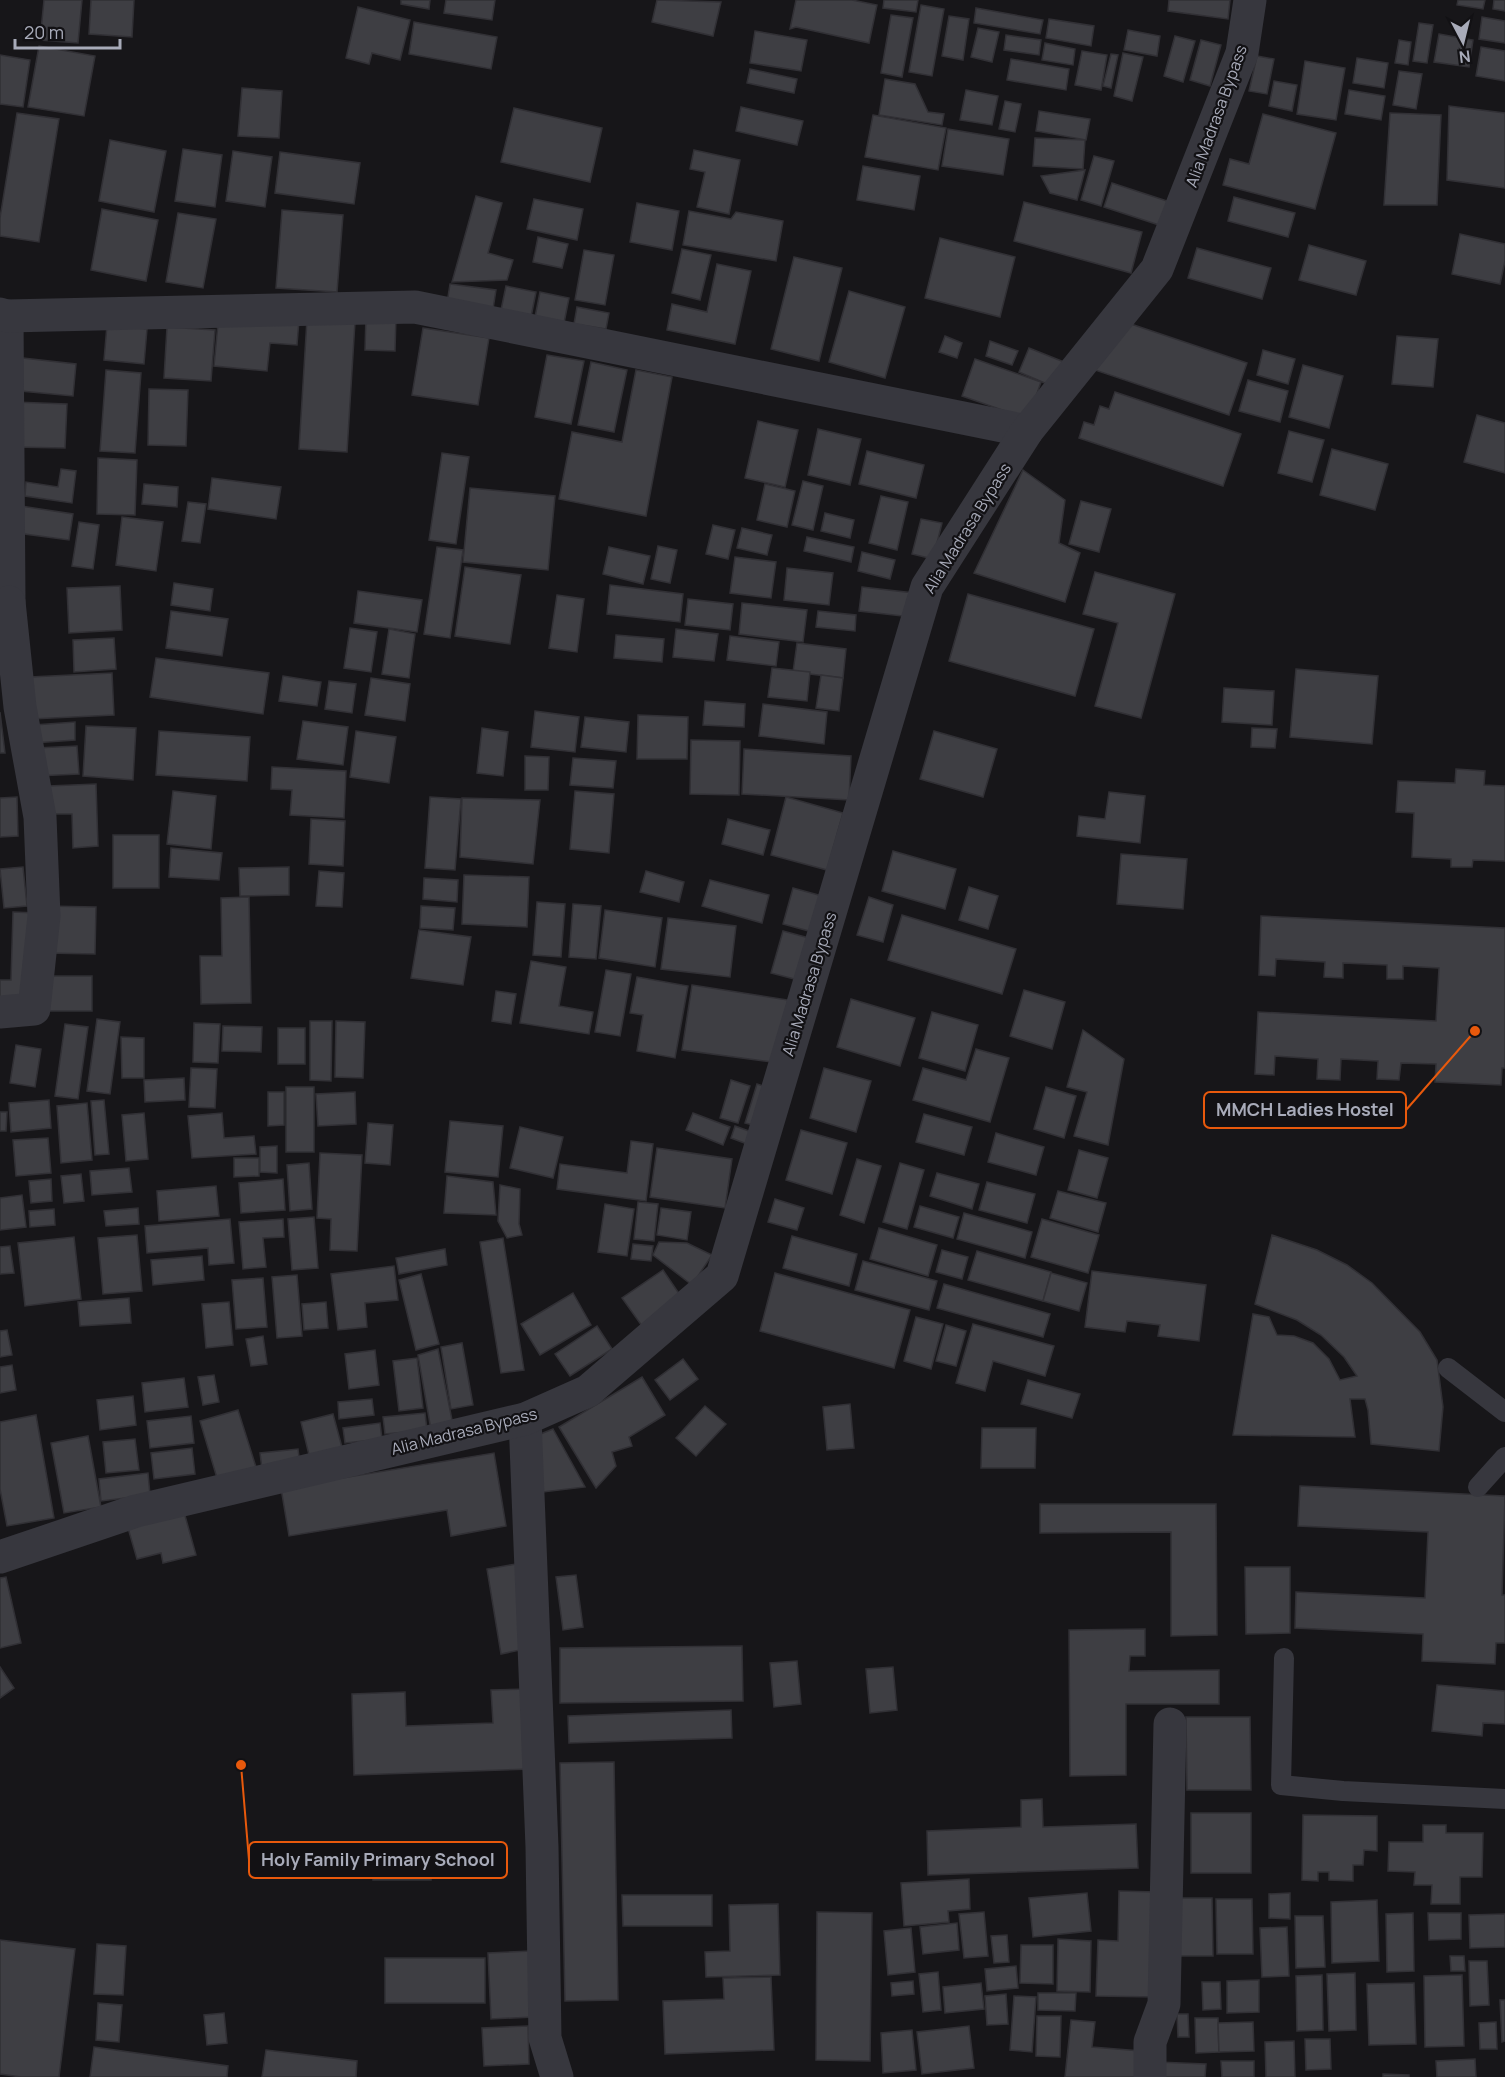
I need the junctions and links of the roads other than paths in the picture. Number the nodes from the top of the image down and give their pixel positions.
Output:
1 (1250, 0) edge
2 (3, 315) edge
3 (1027, 431) junction
4 (5, 602) edge
5 (0, 1012) edge
6 (1448, 1368) dead end
7 (1505, 1412) edge
8 (525, 1419) junction
9 (1505, 1457) edge
10 (1478, 1487) dead end
11 (0, 1557) edge
12 (1284, 1658) dead end
13 (1170, 1724) dead end
14 (1505, 1799) edge
15 (557, 2077) edge
16 (1150, 2077) edge

1 - 3 street, Alia Madrasa Bypass
2 - 3 street
2 - 4 street
3 - 8 street, Alia Madrasa Bypass
4 - 5 street
6 - 7 lane
8 - 11 street, Alia Madrasa Bypass
8 - 15 street
9 - 10 lane
12 - 14 lane
13 - 16 street

